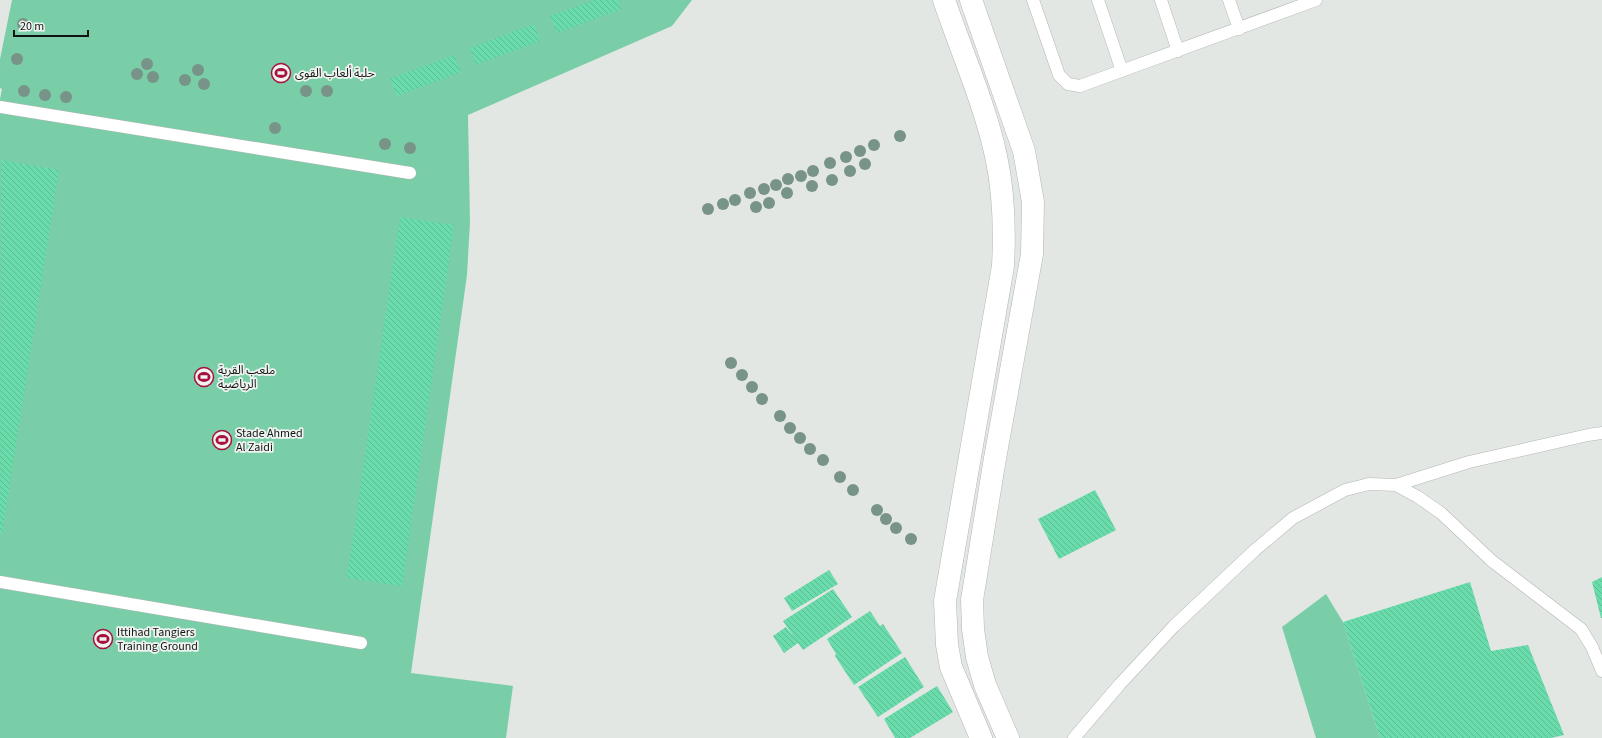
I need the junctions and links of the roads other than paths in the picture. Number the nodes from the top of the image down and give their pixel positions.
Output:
1 (944, 0) edge
2 (971, 0) edge
3 (1033, 0) edge
4 (1098, 0) edge
5 (1161, 0) edge
6 (1229, 0) edge
7 (1316, 0) edge
8 (1298, 3) edge
9 (1239, 29) junction
10 (1178, 51) junction
11 (1122, 71) junction
12 (0, 107) edge
13 (410, 173) dead end
14 (1602, 433) edge
15 (1396, 485) junction
16 (0, 582) edge
17 (361, 643) dead end
18 (1602, 671) edge
19 (981, 738) edge
20 (1008, 738) edge
21 (1074, 738) edge

1 - 19 street
2 - 20 street
3 - 11 lane
4 - 11 lane
5 - 10 lane
6 - 9 lane
7 - 8 lane
8 - 9 lane
9 - 10 lane
10 - 11 lane
12 - 13 lane
14 - 15 lane
15 - 18 lane
15 - 21 lane
16 - 17 lane

